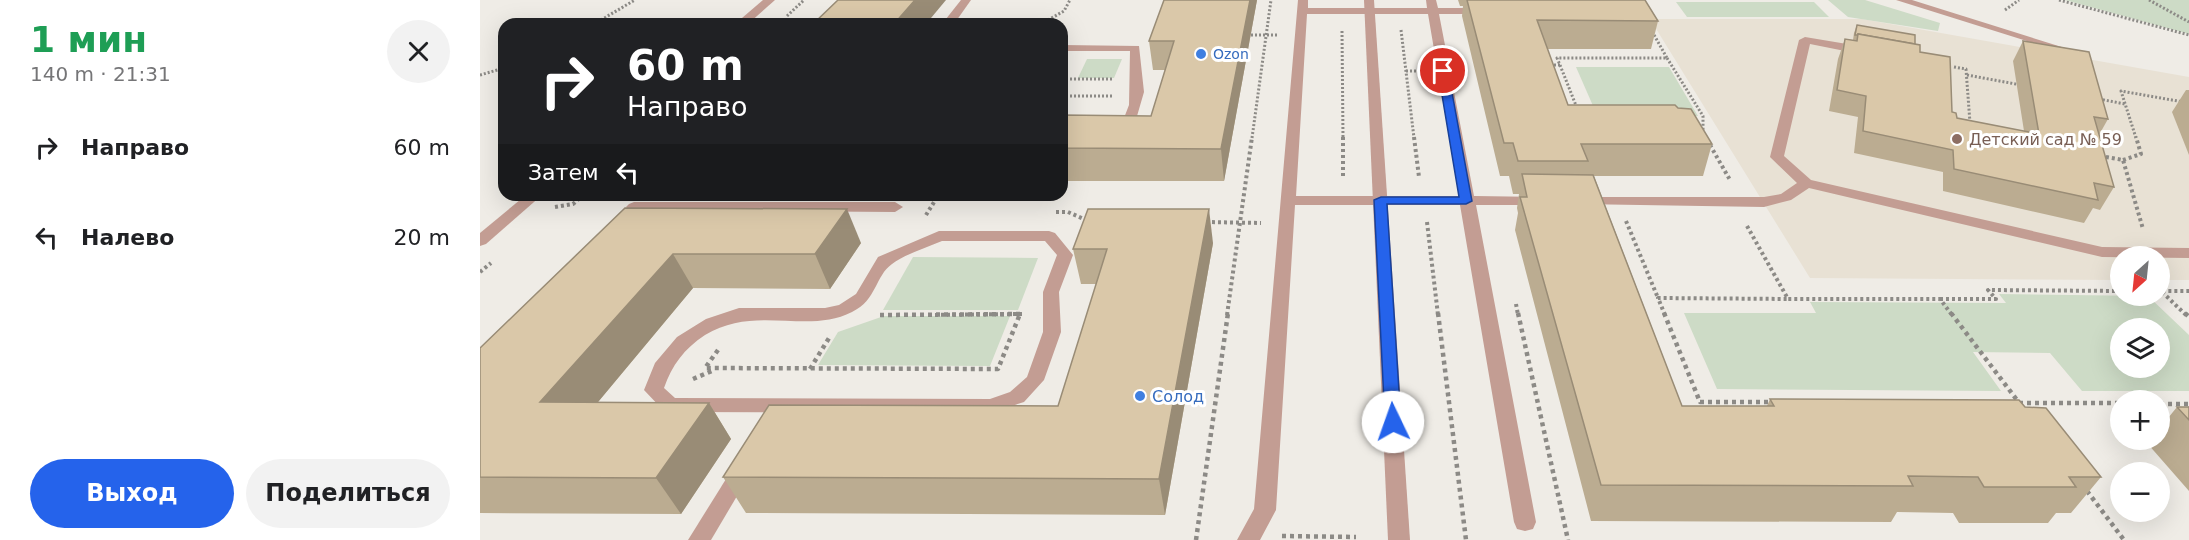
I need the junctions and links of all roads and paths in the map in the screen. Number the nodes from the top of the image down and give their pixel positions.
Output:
1 (635, 0) edge
2 (770, 0) edge
3 (804, 0) edge
4 (966, 0) edge
5 (1070, 0) edge
6 (1271, 0) edge
7 (1901, 0) edge
8 (2060, 0) edge
9 (2149, 0) edge
10 (1302, 5) edge
11 (1370, 5) edge
12 (1432, 5) edge
13 (1342, 11) junction
14 (1399, 11) junction
15 (1496, 11) edge
16 (604, 18) edge
17 (748, 18) edge
18 (783, 18) dead end
19 (952, 18) edge
20 (1052, 18) edge
21 (2189, 21) edge
22 (1649, 28) edge
23 (1243, 35) edge
24 (1266, 35) junction
25 (1300, 35) junction
26 (2189, 35) edge
27 (1068, 48) edge
28 (1874, 52) edge
29 (2076, 53) edge
30 (1668, 58) junction
31 (1549, 65) edge
32 (1560, 66) junction
33 (1954, 67) dead end
34 (498, 70) edge
35 (480, 75) edge
36 (1967, 75) junction
37 (1068, 79) edge
38 (1115, 79) dead end
39 (2023, 85) dead end
40 (1068, 96) edge
41 (1137, 96) junction
42 (2091, 98) edge
43 (2189, 103) edge
44 (2125, 104) junction
45 (1579, 114) edge
46 (1970, 129) edge
47 (1100, 131) edge
48 (1695, 131) edge
49 (2099, 155) edge
50 (2122, 160) junction
51 (1806, 183) junction
52 (1288, 200) junction
53 (1344, 200) junction
54 (1381, 200) junction
55 (528, 201) edge
56 (640, 201) edge
57 (816, 201) edge
58 (1466, 201) junction
59 (1550, 201) edge
60 (1573, 201) edge
61 (1618, 201) junction
62 (1733, 202) junction
63 (1423, 206) junction
64 (895, 207) dead end
65 (621, 220) edge
66 (1194, 222) edge
67 (1240, 223) junction
68 (1286, 223) junction
69 (480, 241) edge
70 (2148, 246) edge
71 (2110, 252) edge
72 (2170, 253) edge
73 (2189, 253) edge
74 (2110, 291) edge
75 (2170, 291) edge
76 (2189, 291) edge
77 (1658, 298) junction
78 (1788, 299) junction
79 (1940, 299) junction
80 (2170, 299) edge
81 (1515, 302) dead end
82 (884, 314) dead end
83 (1020, 314) junction
84 (1052, 314) junction
85 (2189, 317) edge
86 (724, 342) dead end
87 (1783, 402) edge
88 (2007, 403) edge
89 (2019, 403) junction
90 (2110, 403) edge
91 (2170, 404) edge
92 (2189, 404) edge
93 (783, 405) junction
94 (2026, 412) edge
95 (771, 424) edge
96 (753, 453) edge
97 (2082, 485) edge
98 (1525, 522) dead end
99 (1356, 537) dead end
100 (1249, 538) edge
101 (699, 540) edge
102 (1196, 540) edge
103 (1399, 540) edge
104 (1466, 540) edge
105 (1568, 540) edge
106 (2124, 540) edge

1 - 16 path
2 - 17 street
3 - 18 path
4 - 19 street
5 - 20 path
6 - 24 path
7 - 29 street
8 - 26 path
9 - 21 path
10 - 13 street
10 - 25 street
11 - 13 street
11 - 14 street
11 - 54 street
12 - 14 street
12 - 15 street
12 - 58 street
13 - 53 path
14 - 63 path
22 - 30 path
23 - 24 path
24 - 25 path
24 - 67 path
25 - 52 street
27 - 41 street
28 - 51 street
30 - 32 path
30 - 48 path
31 - 32 path
32 - 45 path
33 - 36 path
34 - 35 path
36 - 39 path
36 - 46 path
37 - 38 path
40 - 41 path
41 - 47 street
42 - 44 path
43 - 44 path
44 - 50 path
49 - 50 path
50 - 70 path
51 - 62 street
51 - 71 street
52 - 53 street
52 - 68 street
53 - 54 street
54 - 63 street
54 - 103 street
55 - 69 street
56 - 57 street
56 - 65 street
57 - 64 street
58 - 59 street
58 - 63 street
58 - 98 street
60 - 61 street
61 - 62 street
61 - 77 path
62 - 78 path
63 - 104 path
66 - 67 path
67 - 68 path
67 - 102 path
68 - 100 street
72 - 73 street
74 - 79 path
75 - 76 path
77 - 78 path
77 - 87 path
78 - 79 path
79 - 89 path
80 - 85 path
81 - 105 path
82 - 83 path
83 - 84 path
83 - 86 path
84 - 93 street
84 - 93 street
88 - 89 path
89 - 90 path
89 - 94 path
91 - 92 path
93 - 95 street
96 - 101 street
97 - 106 path
99 - 100 path

